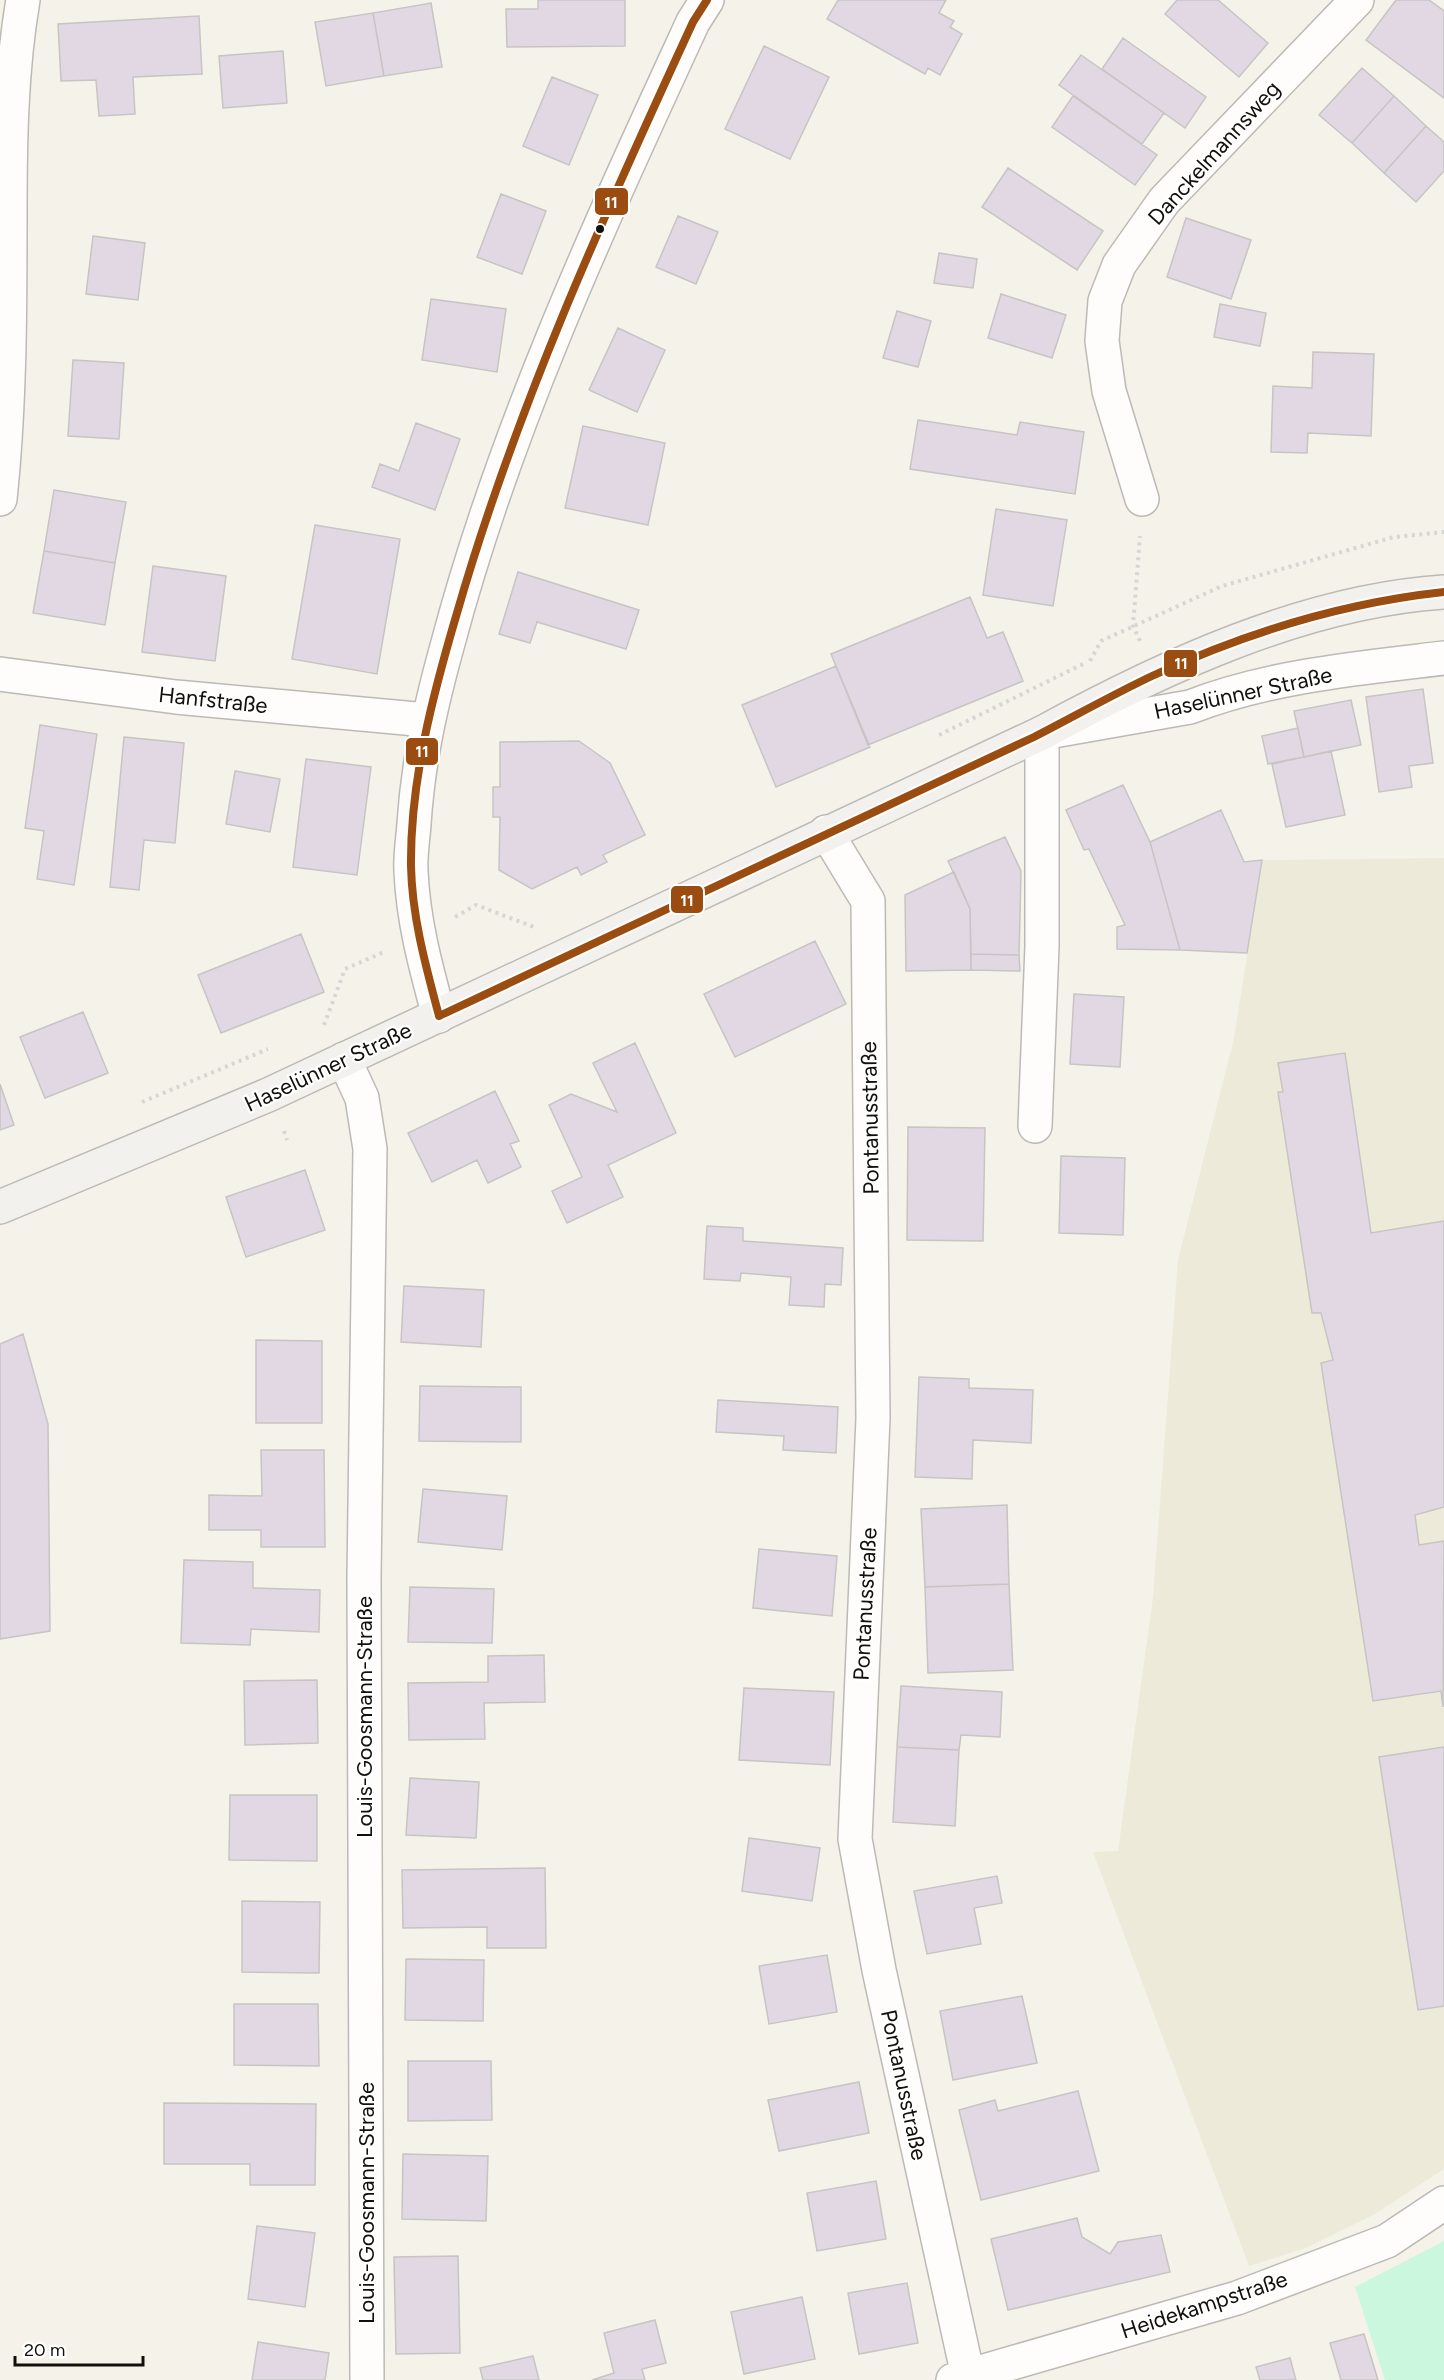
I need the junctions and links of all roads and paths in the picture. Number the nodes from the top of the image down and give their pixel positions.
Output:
1 (23, 0) edge
2 (706, 0) edge
3 (1357, 0) edge
4 (0, 499) edge
5 (1142, 499) joint
6 (1444, 592) edge
7 (1444, 658) edge
8 (0, 674) edge
9 (1155, 676) junction
10 (427, 720) junction
11 (1042, 733) junction
12 (826, 832) junction
13 (533, 927) dead end
14 (418, 937) junction
15 (439, 1016) junction
16 (315, 1029) dead end
17 (272, 1047) dead end
18 (344, 1059) junction
19 (135, 1105) dead end
20 (1035, 1126) dead end
21 (0, 1207) edge
22 (1444, 2203) edge
23 (961, 2378) edge
24 (367, 2380) edge

1 - 4 street
2 - 10 street
3 - 5 street, Danckelmannsweg
5 - 9 path
6 - 9 street, Haselünner Straße
7 - 11 street, Haselünner Straße
8 - 10 street, Hanfstraße
9 - 11 street, Haselünner Straße
10 - 14 street
11 - 12 street, Haselünner Straße
11 - 20 street
12 - 15 street, Haselünner Straße
12 - 23 street, Pontanusstraße
13 - 14 path
14 - 15 street
14 - 16 path
15 - 18 street, Haselünner Straße
17 - 19 path
18 - 21 street, Haselünner Straße
18 - 24 street, Louis-Goosmann-Straße
22 - 23 street, Heidekampstraße

